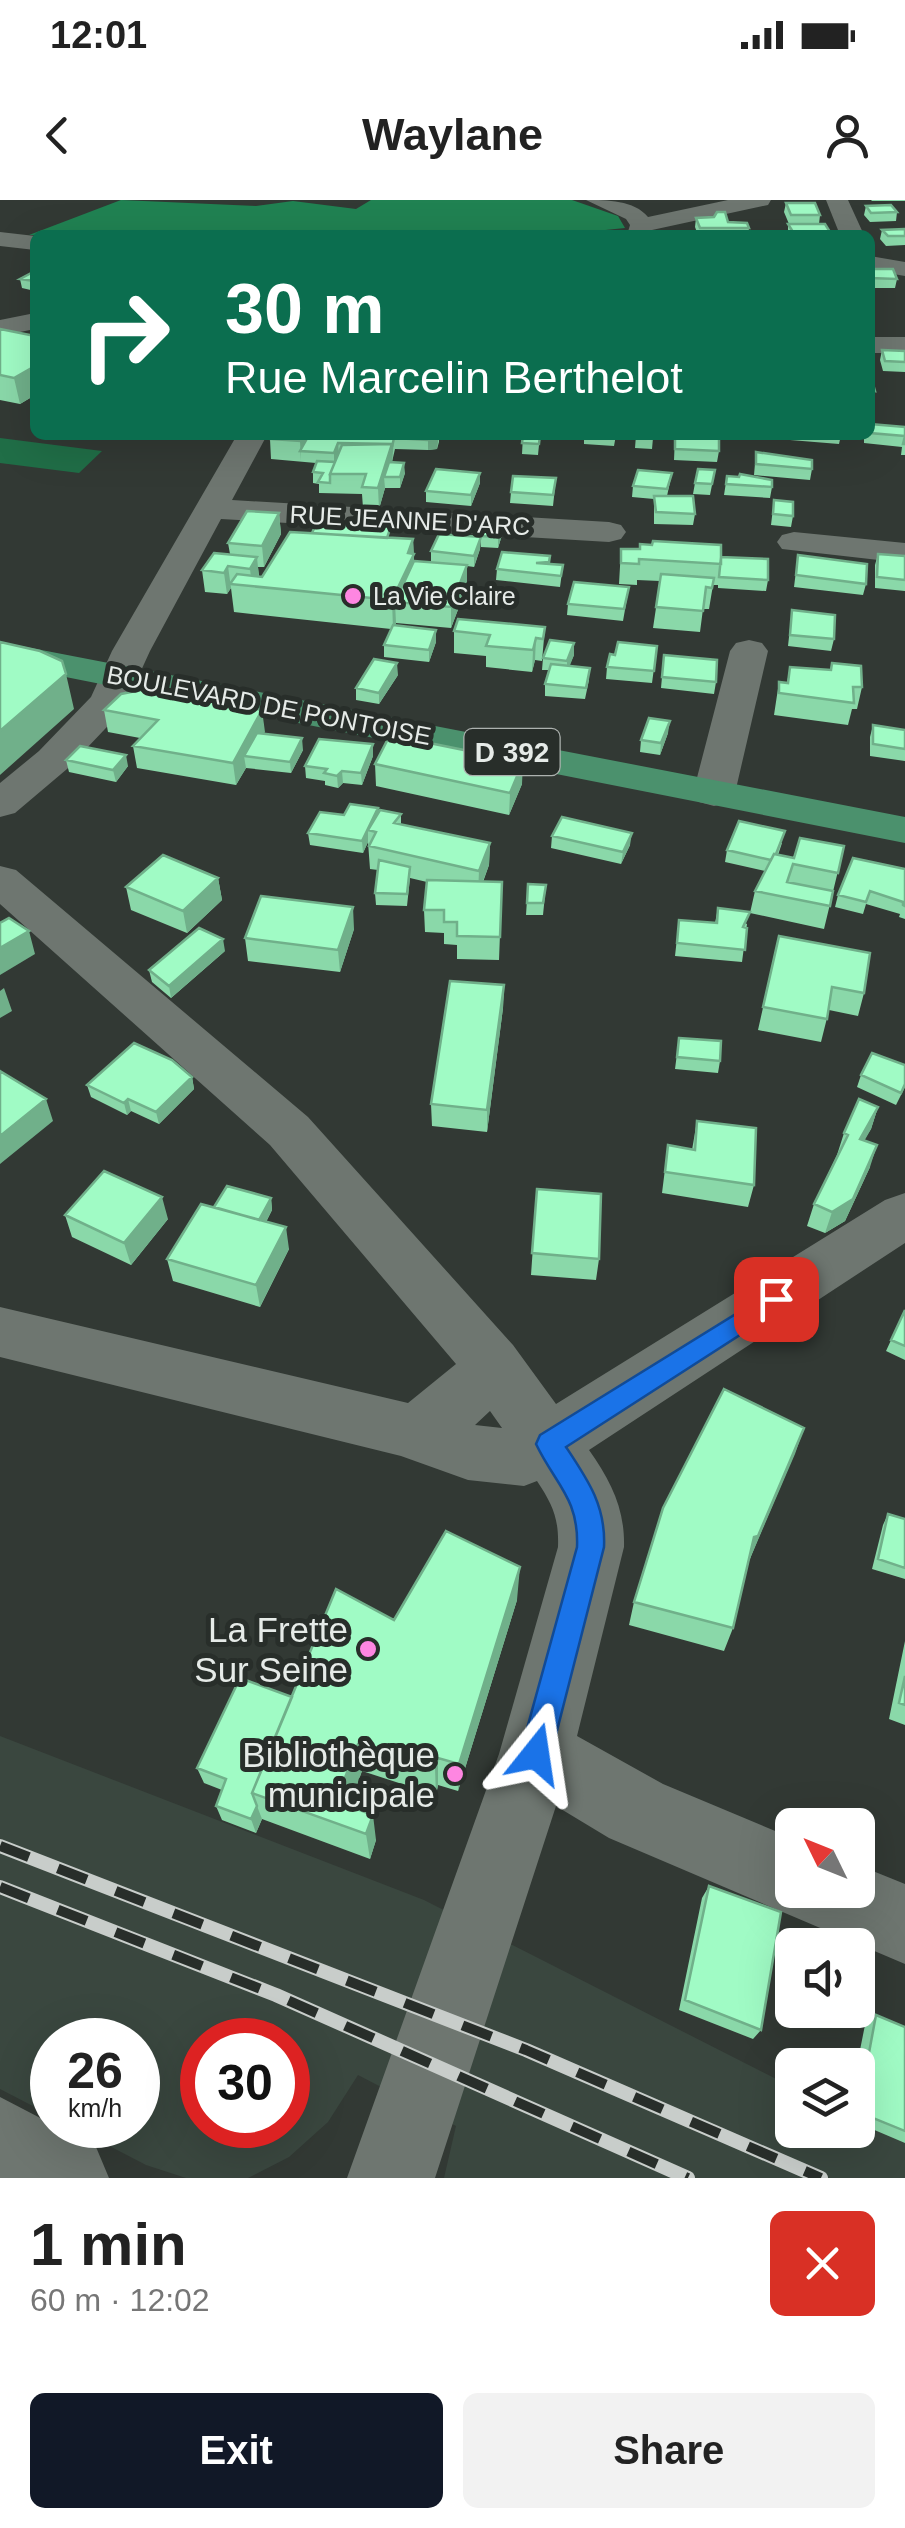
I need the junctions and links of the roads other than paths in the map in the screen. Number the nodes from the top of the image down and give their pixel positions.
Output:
1 (596, 200) edge
2 (760, 200) edge
3 (837, 200) edge
4 (640, 230) edge
5 (850, 230) edge
6 (0, 239) edge
7 (30, 242) edge
8 (875, 264) edge
9 (905, 269) edge
10 (30, 322) edge
11 (0, 328) edge
12 (875, 345) edge
13 (905, 345) edge
14 (249, 440) edge
15 (210, 509) junction
16 (609, 532) dead end
17 (794, 542) dead end
18 (905, 553) edge
19 (749, 651) dead end
20 (0, 653) edge
21 (119, 674) junction
22 (714, 792) junction
23 (0, 804) edge
24 (905, 830) edge
25 (0, 880) edge
26 (905, 1215) edge
27 (0, 1332) edge
28 (492, 1363) junction
29 (414, 1432) junction
30 (549, 1444) junction
31 (536, 1754) junction
32 (775, 1870) edge
33 (867, 1908) edge
34 (905, 1924) edge
35 (0, 2140) edge
36 (65, 2178) edge
37 (391, 2178) edge

1 - 4 street
2 - 4 street
3 - 5 street
6 - 7 street
8 - 9 street
10 - 11 street
12 - 13 street
14 - 15 street
15 - 16 street, RUE JEANNE D'ARC
15 - 21 street
17 - 18 street
19 - 22 street
20 - 21 main road, BOULEVARD DE PONTOISE / D 392
21 - 22 main road, BOULEVARD DE PONTOISE / D 392
21 - 23 street
22 - 24 main road, BOULEVARD DE PONTOISE / D 392
25 - 28 street
26 - 30 street
27 - 29 street
28 - 29 street
28 - 30 street
29 - 30 street
30 - 31 street
31 - 32 street
31 - 37 street
33 - 34 street
35 - 36 street

